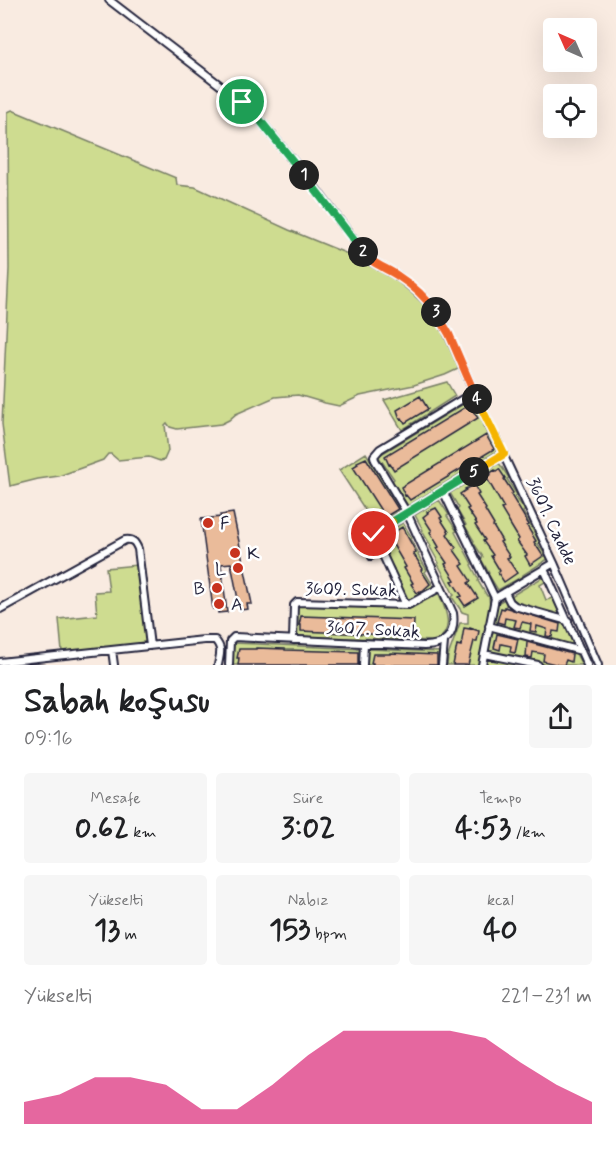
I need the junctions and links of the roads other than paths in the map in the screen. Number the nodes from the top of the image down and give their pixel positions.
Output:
1 (108, 0) edge
2 (474, 392) junction
3 (504, 454) junction
4 (443, 491) junction
5 (407, 513) junction
6 (375, 533) junction
7 (371, 557) dead end
8 (554, 563) junction
9 (544, 568) junction
10 (441, 587) junction
11 (505, 592) junction
12 (495, 598) junction
13 (406, 605) junction
14 (0, 609) edge
15 (568, 621) junction
16 (489, 626) junction
17 (293, 640) junction
18 (444, 642) junction
19 (364, 643) junction
20 (150, 646) junction
21 (112, 650) junction
22 (581, 651) junction
23 (484, 654) junction
24 (0, 662) edge
25 (114, 665) edge
26 (218, 665) edge
27 (229, 665) edge
28 (363, 665) edge
29 (442, 665) edge
30 (482, 665) edge
31 (538, 665) edge
32 (587, 665) edge
33 (598, 665) edge

1 - 2 street, 3601. Cadde
2 - 3 street, 3601. Cadde
2 - 5 street, 3607. Sokak
3 - 4 street
3 - 8 street, 3601. Cadde
4 - 5 street
4 - 12 street
5 - 6 street
5 - 10 street, 3607. Sokak
6 - 7 lane
6 - 13 street
8 - 9 street
8 - 33 street, 3601. Cadde
9 - 11 street
9 - 15 street
10 - 13 street
10 - 18 street, 3607. Sokak
11 - 12 street
11 - 15 street
12 - 16 street
13 - 17 street, 3609. Sokak
14 - 20 street
15 - 22 street
16 - 22 street
16 - 23 street
17 - 19 street, 3607. Sokak
17 - 27 street, 3607. Sokak
18 - 19 street, 3607. Sokak
18 - 29 street
19 - 28 street
20 - 21 street
20 - 26 street
21 - 24 street
21 - 25 street
22 - 32 street
23 - 30 street
23 - 31 street

